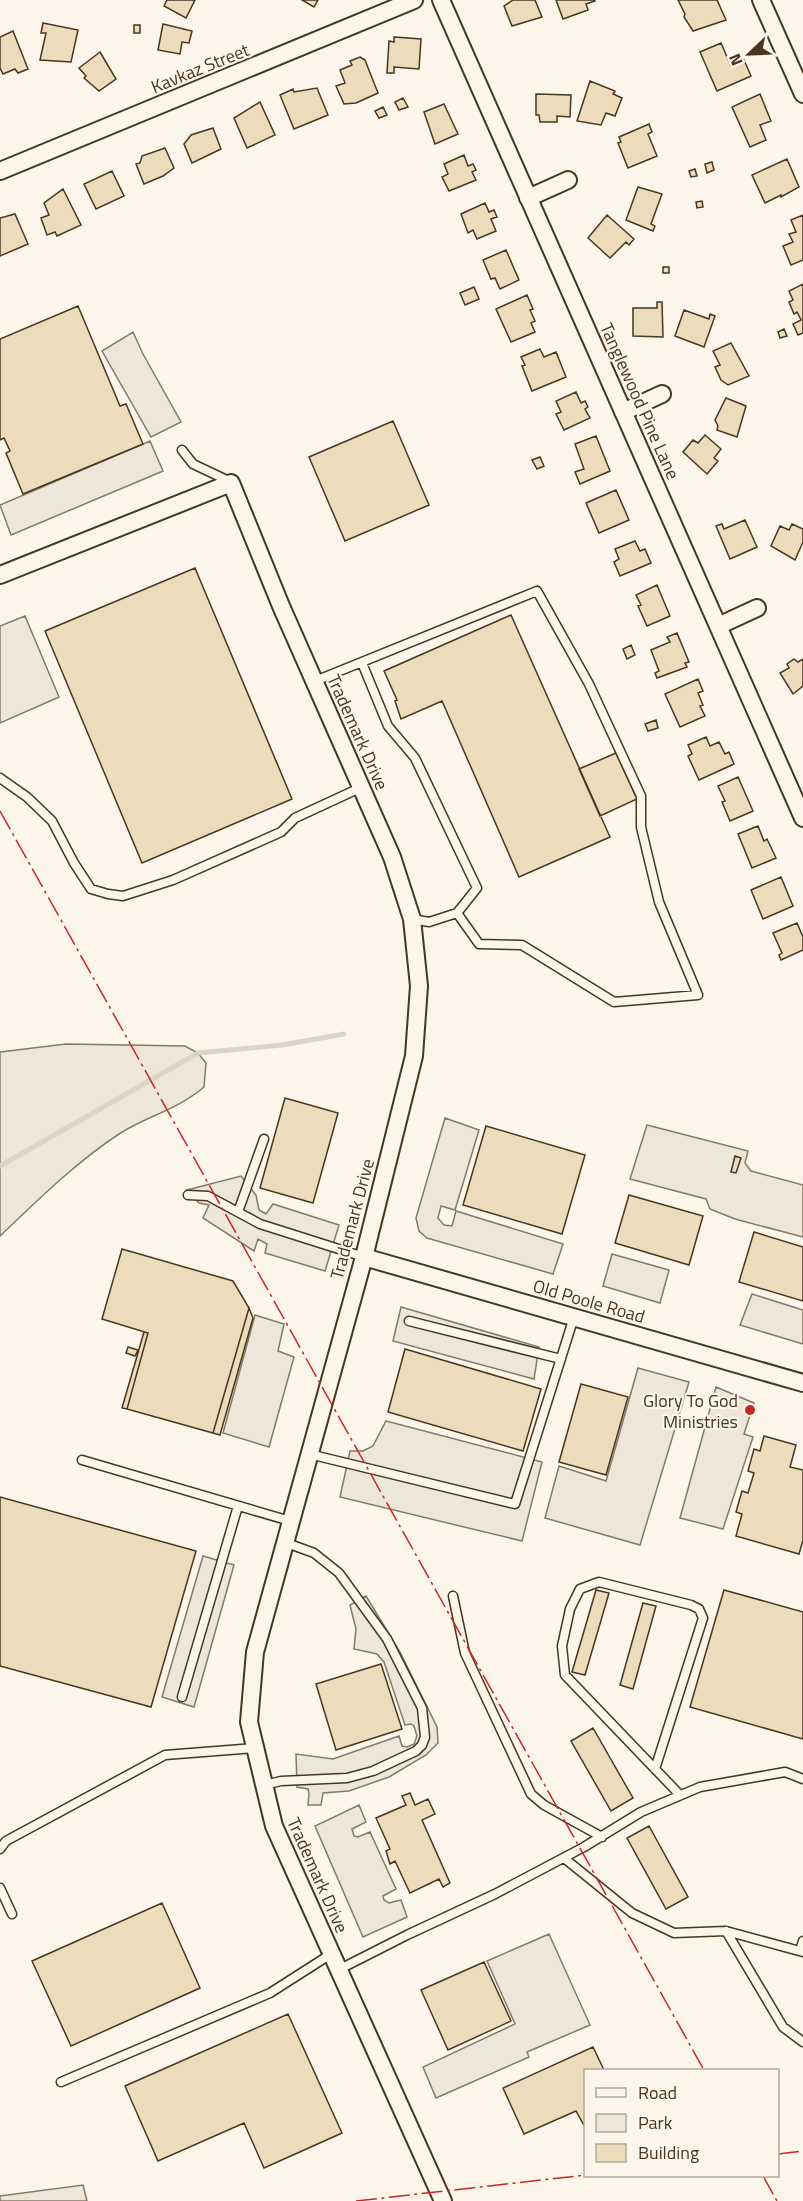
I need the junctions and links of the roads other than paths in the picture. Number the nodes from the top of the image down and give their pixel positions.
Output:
1 (414, 0) edge
2 (441, 0) edge
3 (761, 0) edge
4 (803, 94) edge
5 (0, 171) edge
6 (567, 180) dead end
7 (528, 198) junction
8 (662, 394) dead end
9 (623, 412) junction
10 (182, 450) dead end
11 (231, 483) junction
12 (0, 575) edge
13 (757, 608) dead end
14 (718, 626) junction
15 (362, 663) junction
16 (315, 681) junction
17 (0, 778) edge
18 (362, 787) junction
19 (803, 818) edge
20 (457, 913) junction
21 (412, 919) junction
22 (264, 1139) dead end
23 (188, 1196) dead end
24 (238, 1212) junction
25 (364, 1257) junction
26 (574, 1317) junction
27 (409, 1322) dead end
28 (561, 1359) junction
29 (803, 1383) edge
30 (308, 1454) junction
31 (82, 1460) dead end
32 (238, 1506) junction
33 (290, 1521) junction
34 (284, 1542) junction
35 (453, 1596) dead end
36 (182, 1697) dead end
37 (255, 1748) junction
38 (655, 1769) junction
39 (803, 1779) edge
40 (264, 1785) junction
41 (680, 1795) junction
42 (602, 1837) junction
43 (0, 1849) edge
44 (564, 1858) junction
45 (0, 1888) edge
46 (12, 1914) dead end
47 (726, 1931) junction
48 (803, 1941) edge
49 (802, 1952) edge
50 (331, 1954) junction
51 (339, 1970) junction
52 (803, 2042) edge
53 (61, 2082) dead end
54 (443, 2201) edge

1 - 5 street, Kavkaz Street
2 - 7 street, Tanglewood Pine Lane
3 - 4 street
6 - 7 street
7 - 9 street, Tanglewood Pine Lane
8 - 9 street
9 - 14 street, Tanglewood Pine Lane
10 - 11 lane
11 - 12 street
11 - 16 street, Trademark Drive
13 - 14 street
14 - 19 street, Tanglewood Pine Lane
15 - 16 lane
15 - 20 lane
15 - 20 lane
16 - 18 street, Trademark Drive
17 - 18 lane
18 - 21 street, Trademark Drive
20 - 21 lane
21 - 25 street, Trademark Drive
22 - 24 lane
23 - 24 lane
24 - 25 lane
25 - 26 street, Old Poole Road
25 - 30 street, Trademark Drive
26 - 28 lane
26 - 29 street, Old Poole Road
27 - 28 lane
28 - 30 lane
30 - 33 street, Trademark Drive
31 - 32 lane
32 - 33 lane
32 - 36 lane
33 - 34 street, Trademark Drive
34 - 37 street, Trademark Drive
34 - 40 lane
35 - 42 lane
37 - 40 street, Trademark Drive
37 - 43 lane
38 - 38 lane
38 - 41 lane
39 - 41 lane
40 - 50 street, Trademark Drive
41 - 42 lane
42 - 44 lane
44 - 47 lane
44 - 51 lane
45 - 46 lane
47 - 49 lane
47 - 52 lane
48 - 49 lane
50 - 51 street, Trademark Drive
50 - 53 lane
51 - 54 street, Trademark Drive

